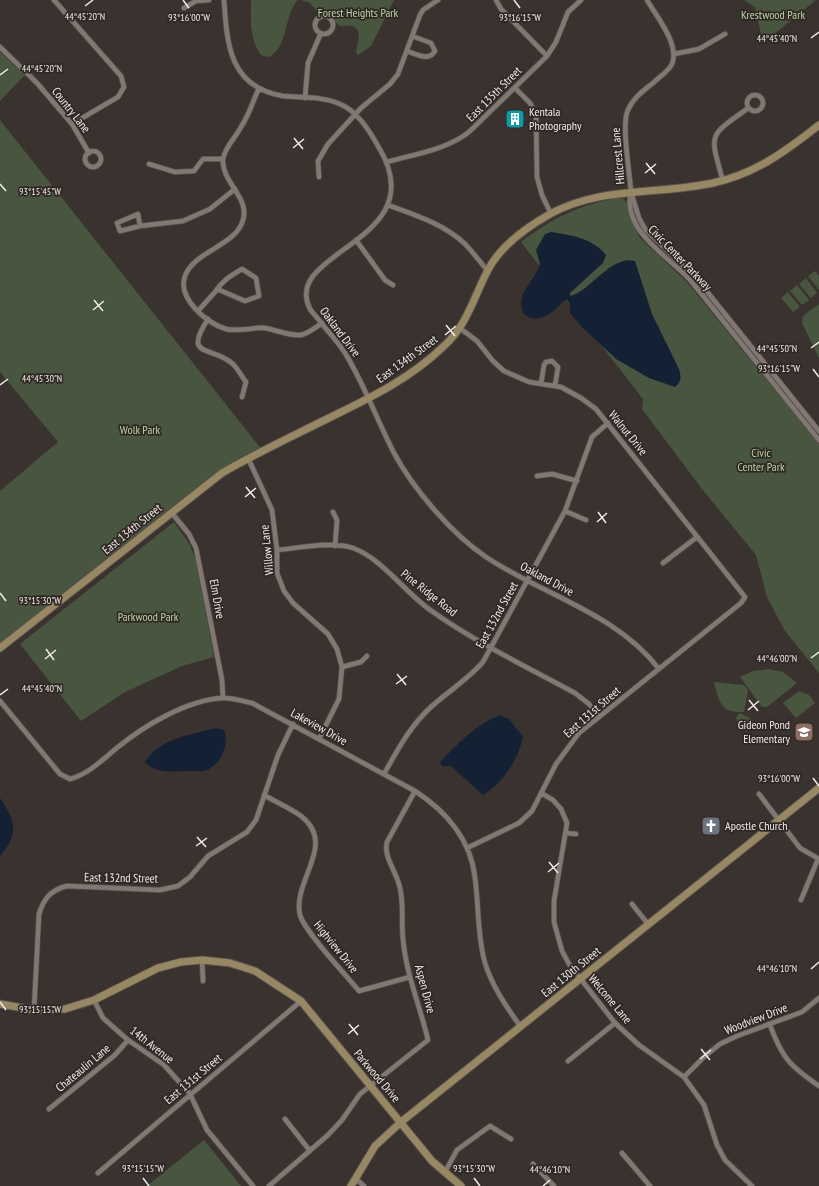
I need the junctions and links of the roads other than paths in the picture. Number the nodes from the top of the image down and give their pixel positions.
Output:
1 (54, 0) edge
2 (210, 0) edge
3 (224, 0) edge
4 (438, 0) edge
5 (496, 0) edge
6 (581, 0) edge
7 (647, 0) edge
8 (184, 8) dead end
9 (321, 33) dead end
10 (725, 34) dead end
11 (412, 36) junction
12 (0, 47) edge
13 (407, 51) junction
14 (674, 54) junction
15 (547, 56) junction
16 (259, 88) junction
17 (515, 88) junction
18 (305, 98) junction
19 (748, 109) dead end
20 (355, 114) junction
21 (72, 124) junction
22 (819, 125) edge
23 (89, 153) dead end
24 (223, 159) junction
25 (387, 162) junction
26 (149, 164) dead end
27 (319, 177) dead end
28 (723, 181) junction
29 (235, 189) junction
30 (631, 192) junction
31 (388, 205) junction
32 (551, 214) junction
33 (140, 226) junction
34 (356, 240) junction
35 (487, 270) junction
36 (393, 285) dead end
37 (217, 289) junction
38 (198, 311) junction
39 (208, 319) junction
40 (322, 323) junction
41 (461, 329) junction
42 (541, 384) junction
43 (555, 386) junction
44 (242, 397) dead end
45 (368, 398) junction
46 (608, 423) junction
47 (819, 430) edge
48 (819, 440) edge
49 (248, 458) junction
50 (537, 476) dead end
51 (577, 481) junction
52 (171, 511) junction
53 (565, 511) junction
54 (333, 512) dead end
55 (586, 520) dead end
56 (697, 536) junction
57 (335, 546) junction
58 (277, 550) junction
59 (663, 563) dead end
60 (528, 580) junction
61 (745, 597) joint
62 (492, 647) junction
63 (0, 648) edge
64 (367, 656) dead end
65 (342, 667) junction
66 (659, 669) junction
67 (223, 698) junction
68 (0, 701) edge
69 (599, 717) junction
70 (293, 724) junction
71 (319, 739) junction
72 (384, 774) junction
73 (819, 788) edge
74 (415, 791) junction
75 (541, 793) junction
76 (759, 794) dead end
77 (264, 795) junction
78 (778, 821) junction
79 (566, 833) junction
80 (576, 834) dead end
81 (467, 848) junction
82 (818, 859) edge
83 (801, 900) dead end
84 (632, 904) dead end
85 (648, 924) junction
86 (202, 960) junction
87 (410, 977) junction
88 (580, 979) junction
89 (203, 981) dead end
90 (819, 998) edge
91 (94, 1000) junction
92 (301, 1001) junction
93 (0, 1004) edge
94 (34, 1010) junction
95 (615, 1023) junction
96 (770, 1024) junction
97 (520, 1026) junction
98 (128, 1040) junction
99 (568, 1061) dead end
100 (684, 1077) junction
101 (370, 1085) junction
102 (819, 1086) edge
103 (190, 1094) junction
104 (49, 1109) dead end
105 (285, 1119) dead end
106 (401, 1122) junction
107 (511, 1139) dead end
108 (310, 1150) junction
109 (622, 1153) dead end
110 (532, 1164) dead end
111 (445, 1172) junction
112 (98, 1173) dead end
113 (356, 1179) junction
114 (252, 1186) edge
115 (269, 1186) edge
116 (351, 1186) edge
117 (364, 1186) edge
118 (462, 1186) edge
119 (554, 1186) edge
120 (650, 1186) edge
121 (752, 1186) edge

1 - 21 street
2 - 8 street
3 - 16 street, Oakland Drive
4 - 11 street
5 - 15 street
6 - 15 street, East 135th Street
7 - 14 street
9 - 18 street
10 - 14 street
11 - 13 street
11 - 13 street
12 - 21 street, Country Lane
13 - 20 street
14 - 30 street, Hillcrest Lane
15 - 17 street, East 135th Street
16 - 18 street, Oakland Drive
16 - 24 street
17 - 25 street, East 135th Street
17 - 32 street
18 - 20 street, Oakland Drive
19 - 28 street
20 - 25 street, Oakland Drive
20 - 27 street
21 - 23 street, Country Lane
22 - 28 street, East 134th Street
24 - 26 street
24 - 29 street
25 - 31 street, Oakland Drive
28 - 30 street, East 134th Street
29 - 33 street
29 - 38 street
30 - 32 street, East 134th Street
30 - 47 street, Civic Center Parkway
30 - 48 street, Civic Center Parkway
31 - 34 street, Oakland Drive
31 - 35 street
32 - 35 street, East 134th Street
33 - 33 street
34 - 36 street
34 - 40 street, Oakland Drive
35 - 41 street, East 134th Street
37 - 37 street
37 - 38 street
38 - 39 street
39 - 40 street
39 - 44 street
40 - 45 street, Oakland Drive
41 - 42 street, Walnut Drive
41 - 45 street, East 134th Street
42 - 43 street, Walnut Drive
42 - 43 street
43 - 46 street, Walnut Drive
45 - 49 street, East 134th Street
45 - 60 street, Oakland Drive
46 - 51 street, East 132nd Street
46 - 56 street, Walnut Drive
49 - 52 street, East 134th Street
49 - 58 street, Willow Lane
50 - 51 street
51 - 53 street, East 132nd Street
52 - 63 street, East 134th Street
52 - 67 street, Elm Drive
53 - 55 street
53 - 60 street, East 132nd Street
54 - 57 street
56 - 59 street
56 - 61 street, Walnut Drive
57 - 58 street, Pine Ridge Road
57 - 62 street, Pine Ridge Road
58 - 65 street, Willow Lane
60 - 62 street, East 132nd Street
60 - 66 street, Oakland Drive
61 - 66 street, East 131st Street
62 - 69 street, Pine Ridge Road
62 - 72 street, East 132nd Street
64 - 65 street
65 - 71 street, Willow Lane
66 - 69 street, East 131st Street
67 - 68 street, Lakeview Drive
67 - 70 street, Lakeview Drive
69 - 75 street, East 131st Street
70 - 71 street, Lakeview Drive
70 - 77 street, East 132nd Street
71 - 72 street, Lakeview Drive
72 - 74 street, Lakeview Drive
73 - 78 street, East 130th Street
74 - 81 street, Lakeview Drive
74 - 87 street, Aspen Drive
75 - 79 street, Welcome Lane
75 - 81 street, East 131st Street
76 - 78 street
77 - 87 street, Highview Drive
77 - 94 street, East 132nd Street
78 - 82 street
78 - 85 street, East 130th Street
79 - 80 street
79 - 88 street, Welcome Lane
81 - 97 street, Lakeview Drive
82 - 83 street
84 - 85 street
85 - 88 street, East 130th Street
86 - 89 street
86 - 91 street, Parkwood Drive
86 - 92 street, Parkwood Drive
87 - 101 street, Aspen Drive
88 - 95 street, Welcome Lane
88 - 97 street, East 130th Street
90 - 96 street, Woodview Drive
91 - 94 street, Parkwood Drive
91 - 98 street, 14th Avenue
92 - 101 street, Parkwood Drive
92 - 103 street, East 131st Street
93 - 94 street, Parkwood Drive
95 - 99 street
95 - 100 street, Welcome Lane
96 - 100 street, Woodview Drive
96 - 102 street
97 - 106 street, East 130th Street
98 - 103 street, 14th Avenue
98 - 104 street, Chateaulin Lane
100 - 121 street, Welcome Lane
101 - 106 street, Parkwood Drive
101 - 108 street, Aspen Drive
103 - 112 street, East 131st Street
103 - 114 street, 14th Avenue
105 - 108 street
106 - 111 street, Parkwood Drive
106 - 113 street, East 130th Street
107 - 111 street
108 - 115 street, Aspen Drive
109 - 120 street
110 - 119 street
111 - 118 street, Parkwood Drive
113 - 116 street, East 130th Street
113 - 117 street

